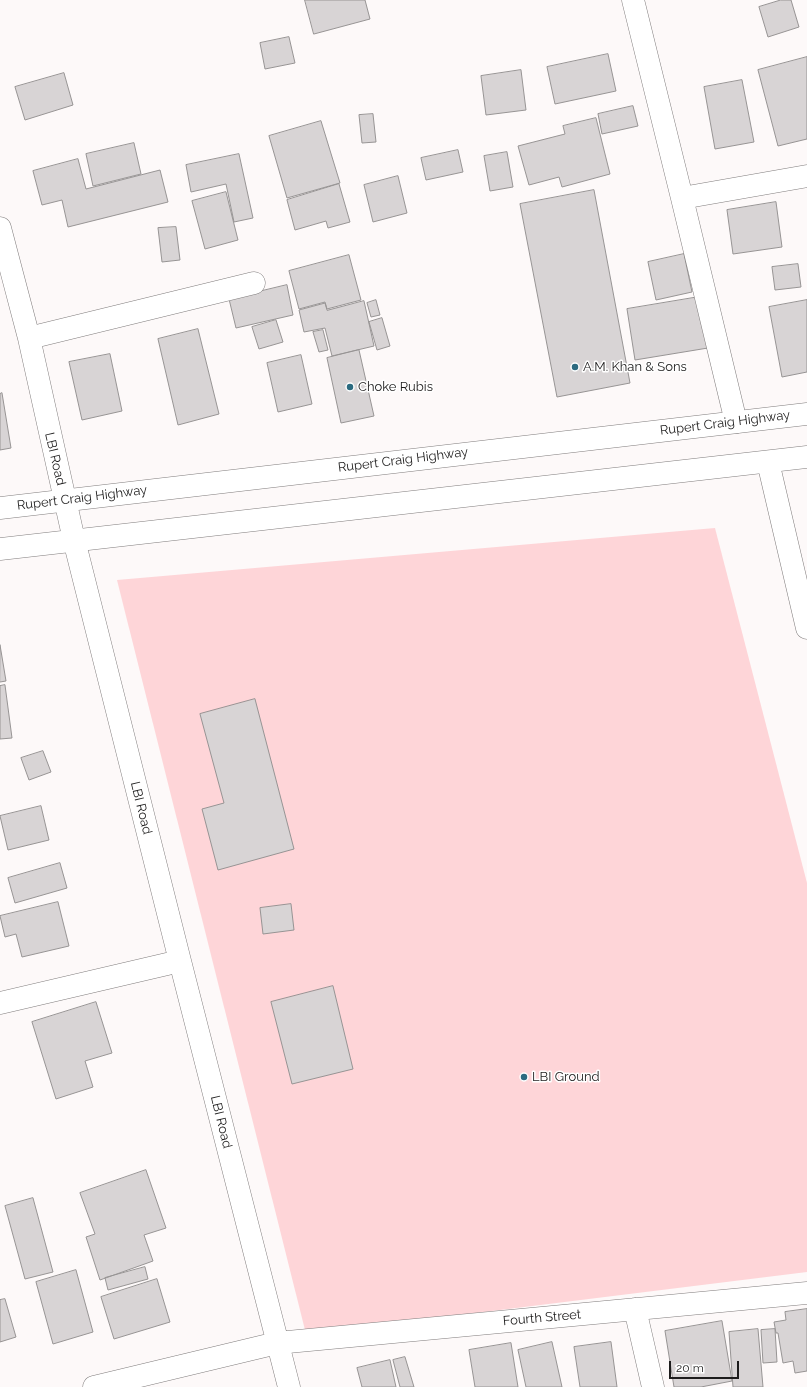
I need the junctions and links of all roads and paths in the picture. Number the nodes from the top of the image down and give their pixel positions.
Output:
1 (633, 0) edge
2 (807, 176) edge
3 (682, 198) junction
4 (0, 228) edge
5 (254, 283) dead end
6 (28, 338) junction
7 (807, 414) edge
8 (736, 422) junction
9 (807, 457) edge
10 (768, 462) junction
11 (65, 501) junction
12 (0, 508) edge
13 (74, 540) junction
14 (0, 549) edge
15 (798, 551) edge
16 (807, 628) edge
17 (180, 961) junction
18 (0, 1003) edge
19 (807, 1293) edge
20 (636, 1309) junction
21 (277, 1343) junction
22 (94, 1387) edge
23 (289, 1387) edge
24 (653, 1387) edge

1 - 3 street
2 - 3 street
3 - 8 street
4 - 6 street, LBI Road
5 - 6 street
6 - 11 street, LBI Road
7 - 8 street, Rupert Craig Highway
8 - 11 street, Rupert Craig Highway
9 - 10 street
10 - 13 street
10 - 15 street
11 - 12 street, Rupert Craig Highway
11 - 13 street, LBI Road
13 - 14 street
13 - 17 street, LBI Road
15 - 16 street
17 - 18 street
17 - 21 street, LBI Road
19 - 20 street, Fourth Street
20 - 21 street, Fourth Street
20 - 24 street
21 - 22 street, Fourth Street
21 - 23 street, LBI Road

